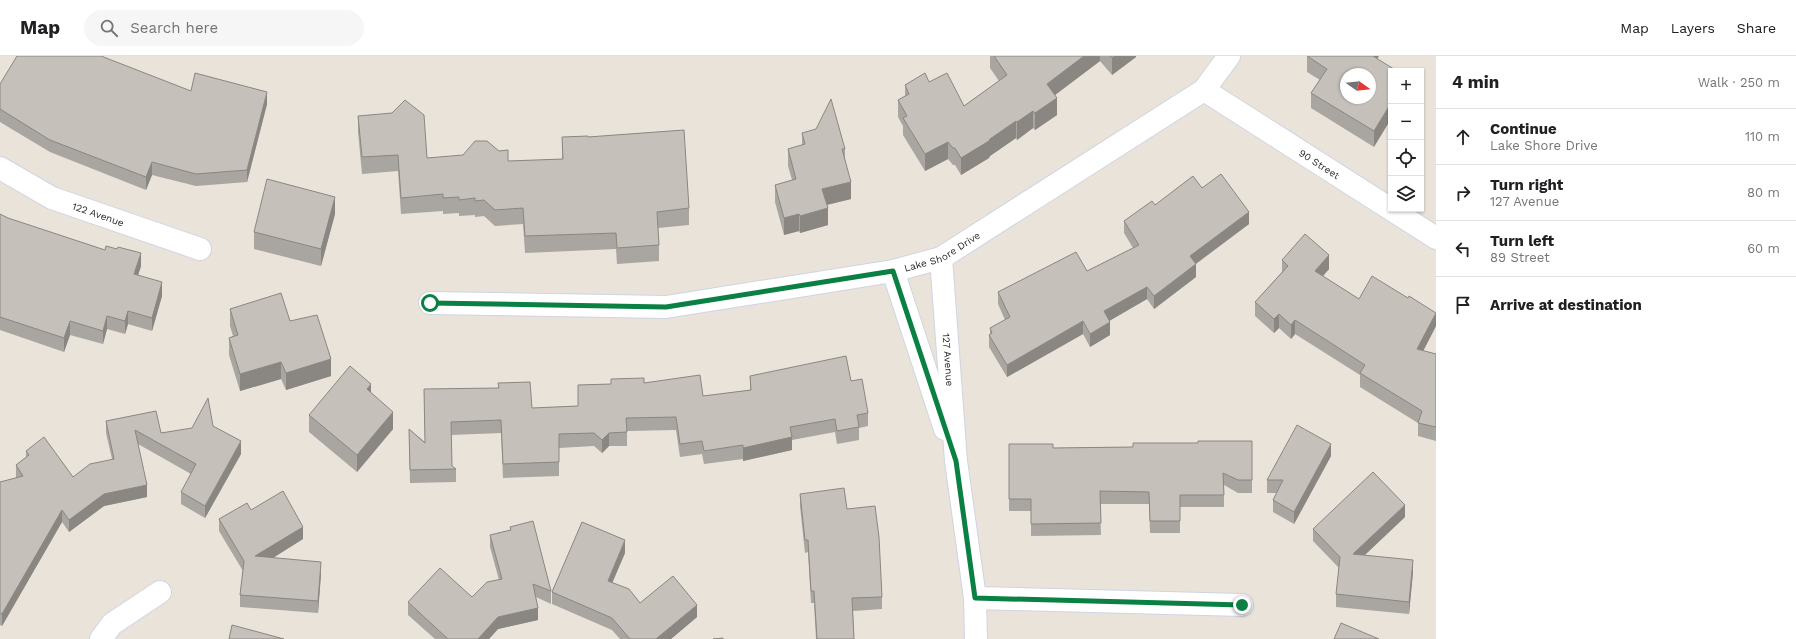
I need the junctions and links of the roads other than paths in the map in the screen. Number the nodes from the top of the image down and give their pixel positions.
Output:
1 (1229, 56) edge
2 (1204, 90) junction
3 (0, 168) edge
4 (1436, 238) edge
5 (200, 249) dead end
6 (941, 258) junction
7 (893, 271) junction
8 (430, 303) dead end
9 (956, 461) junction
10 (160, 592) dead end
11 (975, 598) junction
12 (1242, 605) dead end
13 (101, 639) edge
14 (976, 639) edge

1 - 2 street, Lake Shore Drive
2 - 4 street, 90 Street
2 - 6 street, Lake Shore Drive
3 - 5 street, 122 Avenue
6 - 7 street, Lake Shore Drive
6 - 9 street, 127 Avenue
7 - 8 street, Lake Shore Drive
7 - 9 street, 127 Avenue
9 - 11 street, 127 Avenue
10 - 13 street
11 - 12 street
11 - 14 street, 127 Avenue

